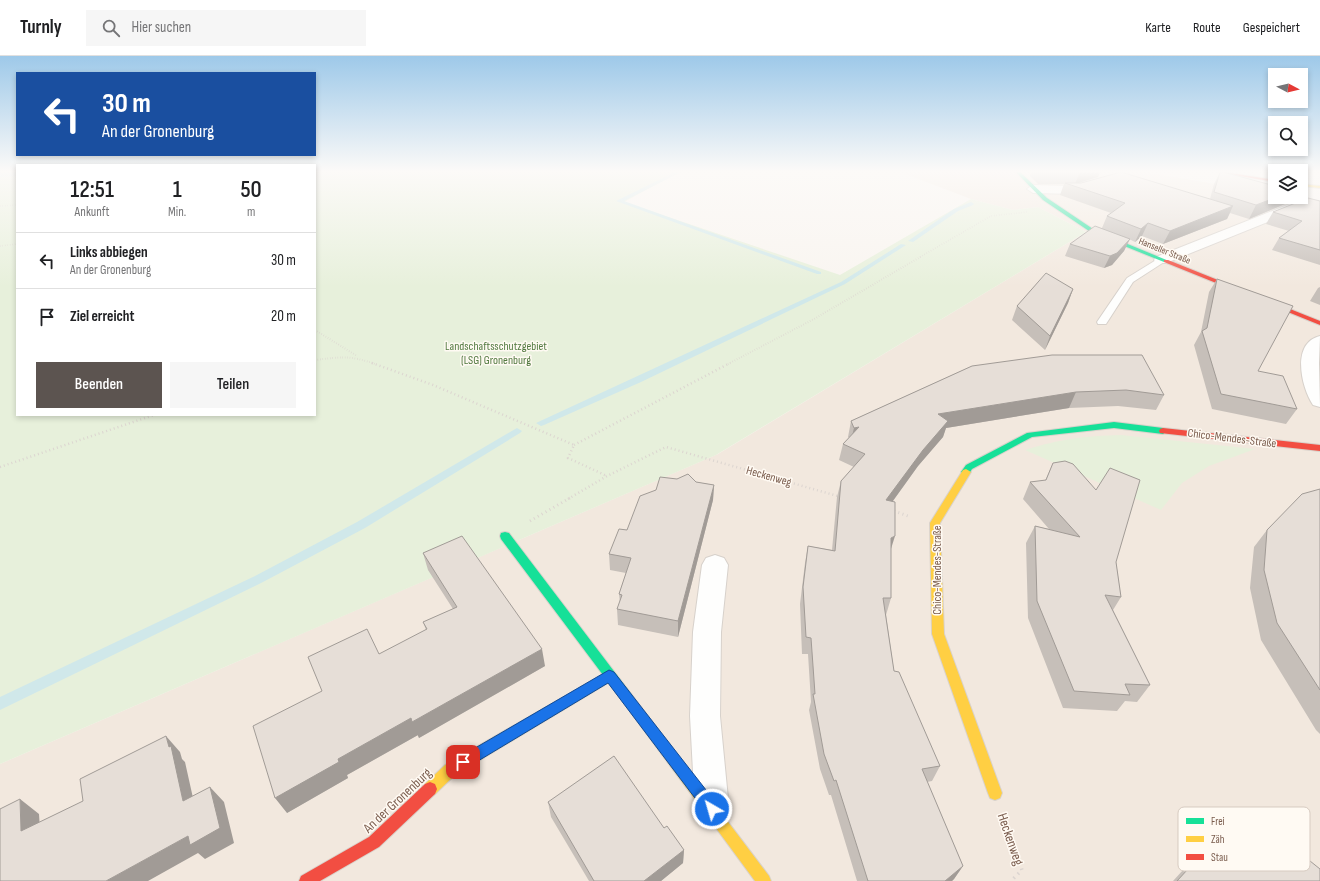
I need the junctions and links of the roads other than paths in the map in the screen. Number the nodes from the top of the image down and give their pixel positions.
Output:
1 (1061, 210) edge
2 (1284, 210) edge
3 (1161, 260) junction
4 (1102, 322) dead end
5 (1320, 323) edge
6 (1320, 341) edge
7 (1320, 402) edge
8 (1320, 448) edge
9 (505, 536) road end
10 (715, 565) dead end
11 (609, 676) junction
12 (995, 793) road end
13 (712, 809) junction
14 (306, 881) edge
15 (764, 881) edge

1 - 3 street, Hanseller Straße
2 - 3 street
3 - 4 lane
3 - 5 street, Hanseller Straße
6 - 7 street
8 - 12 street, Chico-Mendes-Straße
9 - 11 street
10 - 13 street
11 - 13 street
11 - 14 street, An der Gronenburg
13 - 15 street

